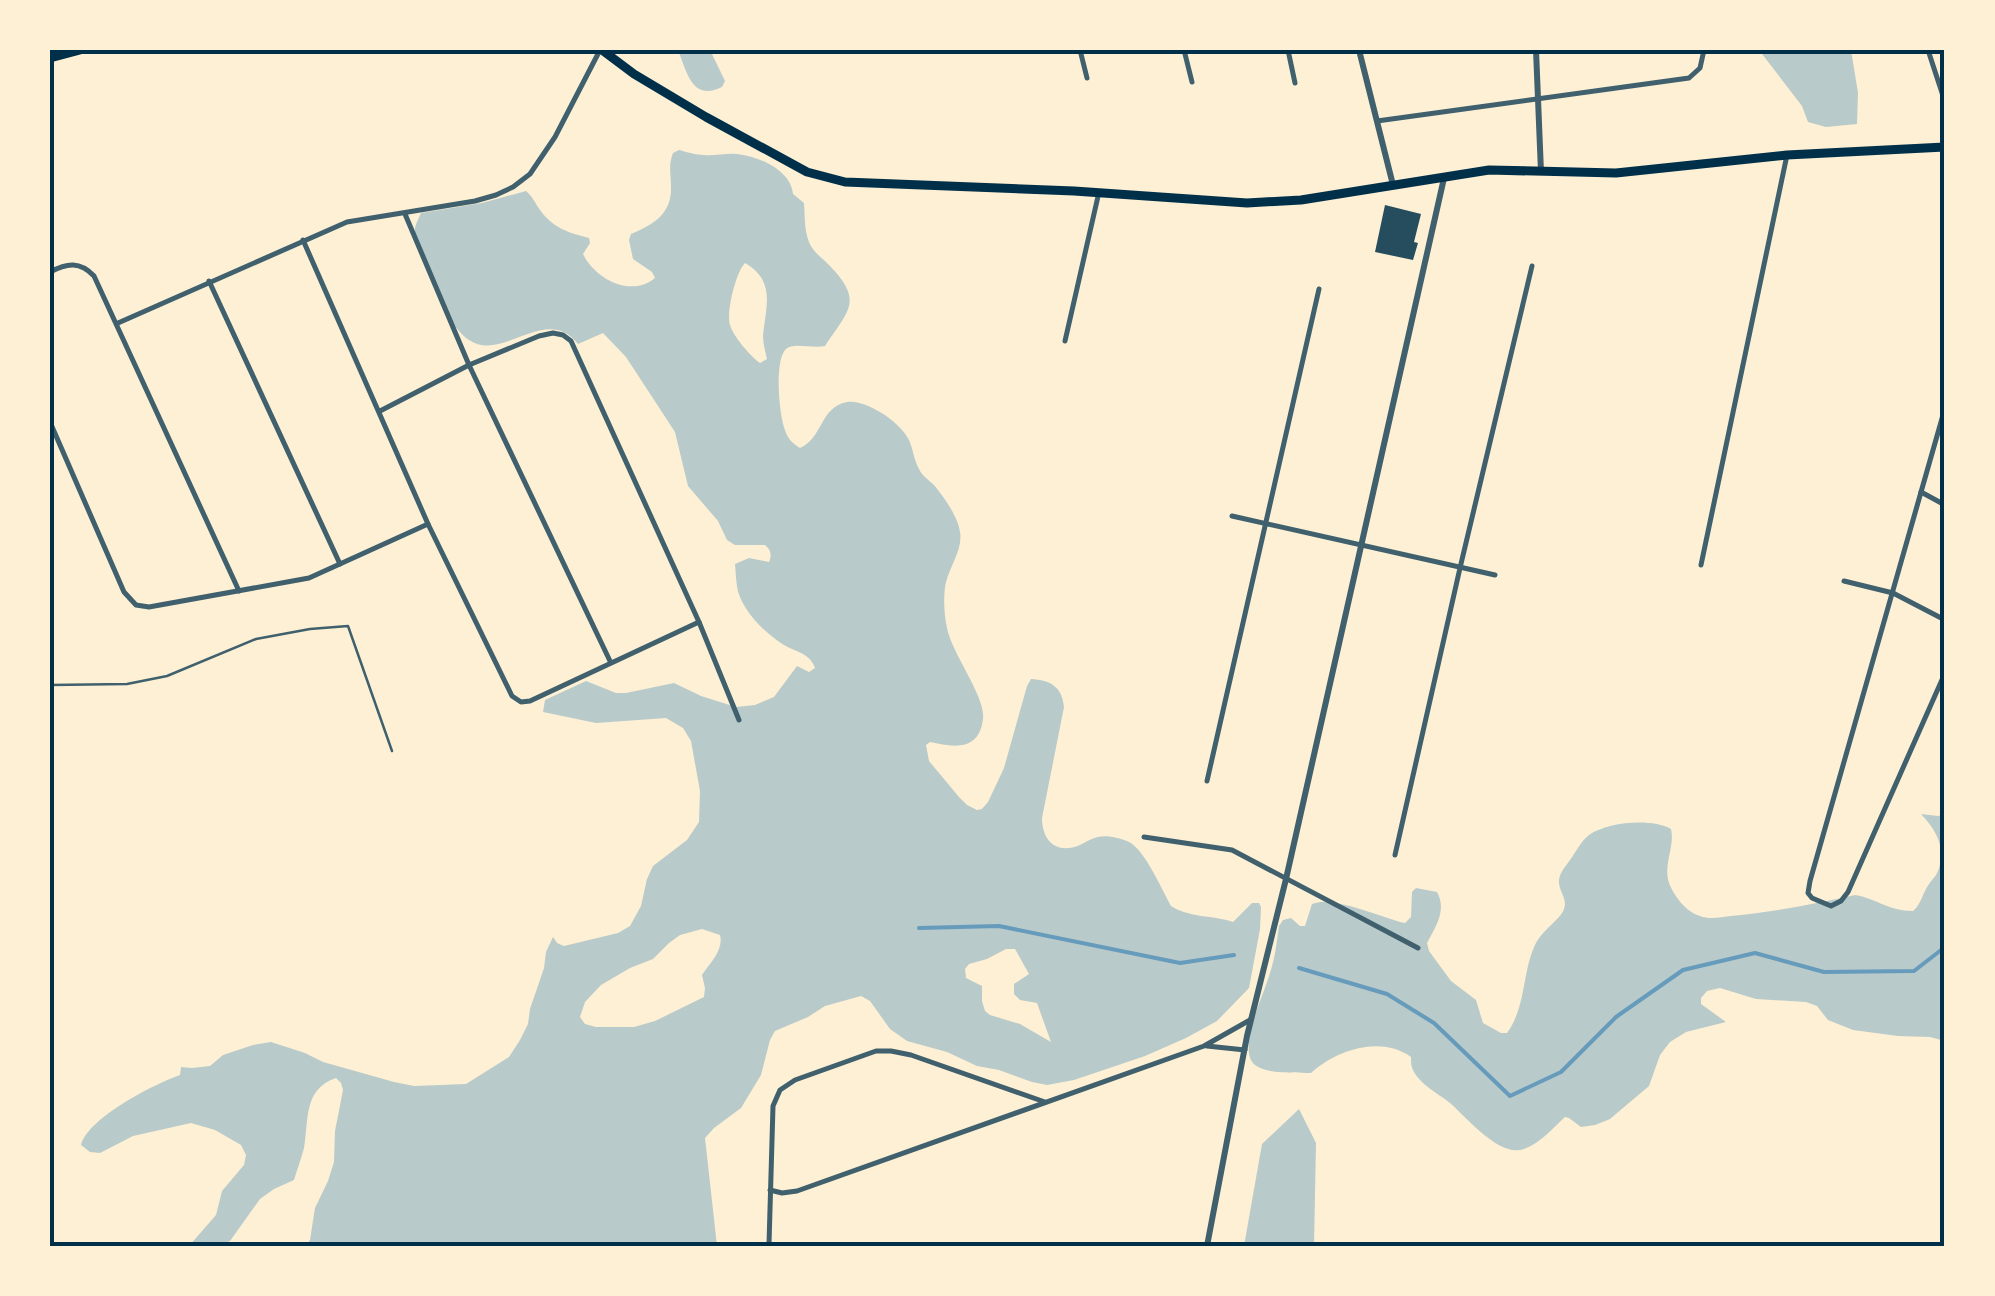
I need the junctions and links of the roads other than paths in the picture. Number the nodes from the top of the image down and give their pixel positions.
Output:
1 (80, 50) edge
2 (601, 50) edge
3 (1080, 50) edge
4 (1184, 50) edge
5 (1288, 50) edge
6 (1359, 50) edge
7 (1536, 50) edge
8 (1704, 50) edge
9 (1928, 50) edge
10 (50, 58) edge
11 (1087, 78) dead end
12 (1192, 82) dead end
13 (1295, 83) dead end
14 (1538, 99) junction
15 (1945, 102) edge
16 (1377, 121) junction
17 (1945, 146) edge
18 (1787, 155) junction
19 (1541, 172) junction
20 (1444, 178) junction
21 (1393, 185) junction
22 (1099, 192) junction
23 (405, 214) junction
24 (303, 240) junction
25 (1532, 266) dead end
26 (50, 272) edge
27 (209, 282) junction
28 (1319, 289) dead end
29 (118, 323) junction
30 (1065, 341) dead end
31 (469, 364) junction
32 (1945, 408) edge
33 (380, 411) junction
34 (50, 422) edge
35 (1921, 492) junction
36 (1945, 505) edge
37 (1232, 516) dead end
38 (428, 524) junction
39 (1266, 524) junction
40 (1361, 546) junction
41 (340, 564) junction
42 (1701, 565) dead end
43 (1460, 568) junction
44 (1496, 575) dead end
45 (1844, 581) dead end
46 (239, 592) junction
47 (1893, 593) junction
48 (1945, 620) edge
49 (699, 622) junction
50 (611, 662) junction
51 (1945, 673) edge
52 (50, 685) edge
53 (740, 720) dead end
54 (392, 750) dead end
55 (1207, 781) dead end
56 (1144, 838) dead end
57 (1395, 855) dead end
58 (1286, 879) junction
59 (1418, 948) dead end
60 (1251, 1019) junction
61 (1204, 1046) junction
62 (1245, 1050) junction
63 (1045, 1102) junction
64 (770, 1190) junction
65 (769, 1244) dead end
66 (1207, 1246) edge

1 - 10 main road
2 - 22 main road
2 - 23 street
3 - 11 street
4 - 12 street
5 - 13 street
6 - 16 street
7 - 14 street
8 - 14 street
9 - 15 street
14 - 16 street
14 - 19 street
16 - 21 street
17 - 18 main road
18 - 19 main road
18 - 42 street
19 - 20 main road
20 - 21 main road
20 - 40 street
21 - 22 main road
22 - 30 street
23 - 24 street
23 - 31 street
24 - 27 street
24 - 33 street
25 - 43 street
26 - 29 street
27 - 29 street
27 - 41 street
28 - 39 street
29 - 46 street
31 - 33 street
31 - 49 street
31 - 50 street
32 - 35 street
33 - 38 street
34 - 46 street
35 - 36 street
35 - 47 street
37 - 39 street
38 - 41 street
38 - 50 street
39 - 40 street
39 - 55 street
40 - 43 street
40 - 58 street
41 - 46 street
43 - 44 street
43 - 57 street
45 - 47 street
47 - 48 street
47 - 51 street
49 - 50 street
49 - 53 street
52 - 54 lane
56 - 58 street
58 - 59 street
58 - 60 street
60 - 61 street
60 - 62 street
61 - 62 street
61 - 63 street
62 - 66 street
63 - 64 street
63 - 64 street
64 - 65 street

